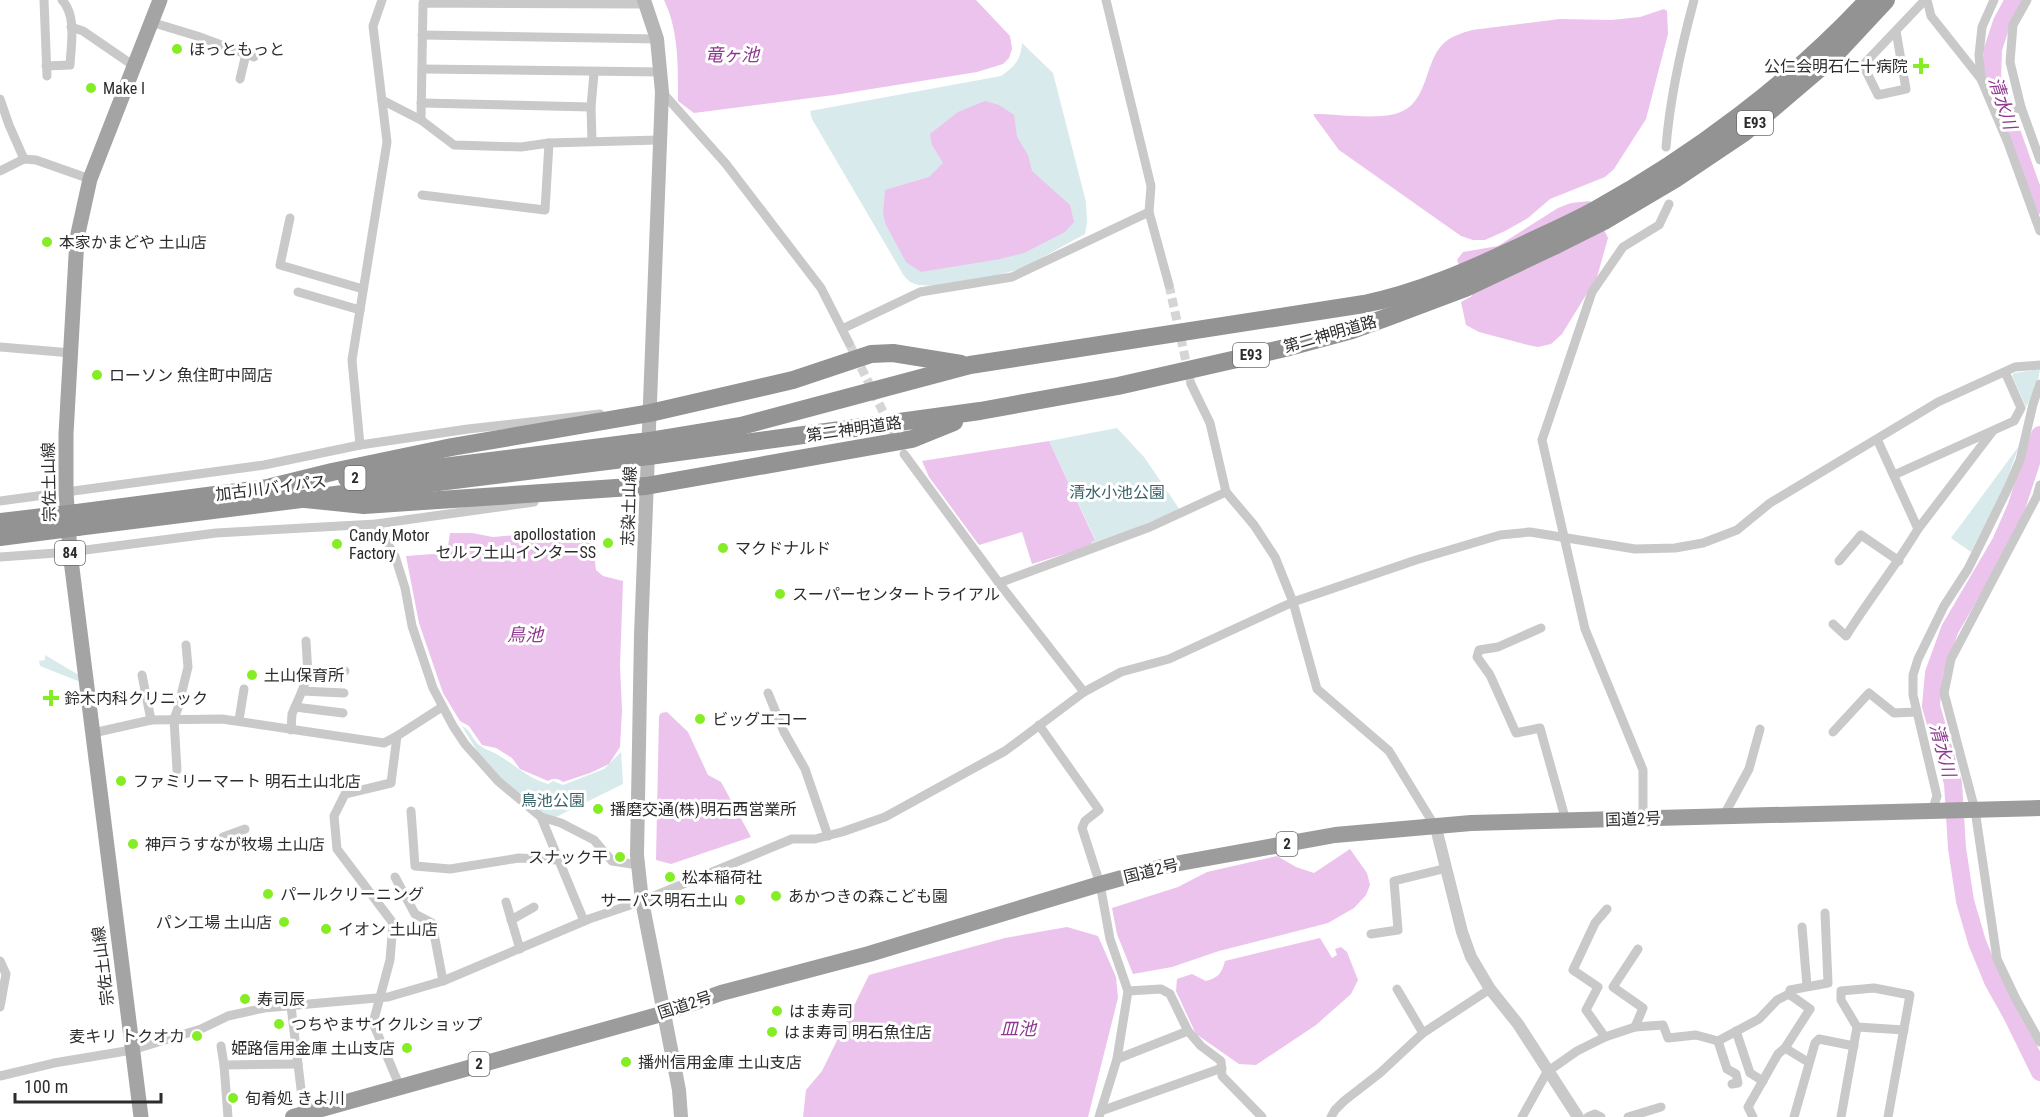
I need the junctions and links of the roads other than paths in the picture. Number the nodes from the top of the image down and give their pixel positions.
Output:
1 (44, 0) edge
2 (62, 0) edge
3 (160, 0) edge
4 (382, 0) edge
5 (1106, 0) edge
6 (1694, 0) edge
7 (1868, 0) edge
8 (1886, 0) edge
9 (1926, 0) edge
10 (1994, 0) edge
11 (2027, 0) edge
12 (644, 2) edge
13 (151, 22) junction
14 (71, 27) junction
15 (1896, 31) junction
16 (422, 35) junction
17 (657, 39) junction
18 (46, 66) junction
19 (134, 66) junction
20 (422, 69) junction
21 (661, 72) junction
22 (594, 73) junction
23 (47, 76) dead end
24 (240, 79) dead end
25 (1981, 79) junction
26 (662, 92) junction
27 (0, 99) edge
28 (382, 100) junction
29 (421, 104) junction
30 (591, 106) junction
31 (2021, 107) junction
32 (1997, 116) junction
33 (421, 120) junction
34 (658, 140) junction
35 (592, 141) junction
36 (549, 142) junction
37 (1666, 147) dead end
38 (24, 159) junction
39 (2040, 160) edge
40 (0, 171) edge
41 (90, 179) junction
42 (422, 195) dead end
43 (1669, 204) dead end
44 (1149, 212) junction
45 (1601, 215) junction
46 (290, 218) dead end
47 (2040, 231) edge
48 (1463, 281) junction
49 (1169, 285) tunnel mouth
50 (363, 289) junction
51 (298, 292) dead end
52 (360, 310) junction
53 (842, 329) junction
54 (849, 343) tunnel mouth
55 (0, 347) edge
56 (72, 353) junction
57 (970, 365) junction
58 (2040, 365) edge
59 (2005, 372) junction
60 (1191, 384) tunnel mouth
61 (2040, 384) edge
62 (980, 411) junction
63 (650, 413) junction
64 (1992, 432) junction
65 (1877, 439) junction
66 (360, 445) junction
67 (648, 449) junction
68 (904, 454) tunnel mouth
69 (1894, 475) junction
70 (2040, 485) edge
71 (646, 486) junction
72 (271, 487) junction
73 (66, 492) junction
74 (1226, 492) junction
75 (304, 498) junction
76 (0, 501) edge
77 (69, 521) junction
78 (0, 522) edge
79 (376, 524) junction
80 (1918, 529) junction
81 (0, 537) edge
82 (1563, 537) junction
83 (70, 552) junction
84 (0, 557) edge
85 (1839, 561) dead end
86 (1899, 561) junction
87 (999, 583) junction
88 (1293, 602) junction
89 (1833, 624) dead end
90 (1541, 628) dead end
91 (306, 641) dead end
92 (186, 645) dead end
93 (345, 671) dead end
94 (142, 675) dead end
95 (308, 675) junction
96 (244, 689) dead end
97 (302, 691) junction
98 (1084, 692) junction
99 (344, 693) dead end
100 (768, 693) dead end
101 (296, 707) junction
102 (442, 707) junction
103 (1916, 712) junction
104 (343, 713) dead end
105 (174, 719) junction
106 (151, 720) junction
107 (238, 720) junction
108 (1039, 725) junction
109 (1760, 729) dead end
110 (291, 730) junction
111 (1833, 732) dead end
112 (93, 733) junction
113 (397, 736) junction
114 (177, 770) dead end
115 (2040, 808) edge
116 (1975, 810) junction
117 (411, 811) dead end
118 (1932, 812) junction
119 (541, 817) junction
120 (1723, 817) junction
121 (1643, 819) junction
122 (1566, 821) junction
123 (1436, 828) junction
124 (245, 829) dead end
125 (828, 836) junction
126 (223, 837) dead end
127 (558, 860) junction
128 (638, 865) junction
129 (1447, 868) junction
130 (395, 877) dead end
131 (1100, 884) junction
132 (642, 901) junction
133 (506, 902) dead end
134 (534, 907) dead end
135 (1607, 909) dead end
136 (1825, 913) dead end
137 (511, 920) junction
138 (584, 921) junction
139 (1802, 927) dead end
140 (1398, 930) junction
141 (1371, 934) dead end
142 (1400, 941) dead end
143 (520, 949) junction
144 (1638, 949) dead end
145 (0, 961) edge
146 (443, 981) junction
147 (1828, 983) junction
148 (1807, 986) junction
149 (1397, 989) dead end
150 (1128, 990) junction
151 (1490, 990) junction
152 (1841, 991) junction
153 (1789, 994) junction
154 (378, 998) junction
155 (291, 1006) junction
156 (0, 1007) edge
157 (664, 1013) junction
158 (1635, 1026) junction
159 (1857, 1027) junction
160 (1904, 1030) junction
161 (1188, 1031) junction
162 (1736, 1031) junction
163 (1423, 1033) junction
164 (1605, 1037) junction
165 (1718, 1041) junction
166 (2040, 1042) edge
167 (221, 1046) dead end
168 (1854, 1046) junction
169 (1785, 1048) junction
170 (132, 1050) junction
171 (1117, 1059) junction
172 (1808, 1062) junction
173 (298, 1064) junction
174 (224, 1065) junction
175 (1222, 1068) junction
176 (1547, 1072) junction
177 (0, 1076) edge
178 (1763, 1081) junction
179 (1732, 1084) dead end
180 (399, 1087) junction
181 (679, 1090) junction
182 (1661, 1107) dead end
183 (1100, 1114) edge
184 (299, 1115) edge
185 (141, 1117) edge
186 (228, 1117) edge
187 (681, 1117) edge
188 (688, 1117) edge
189 (1262, 1117) edge
190 (1331, 1117) edge
191 (1522, 1117) edge
192 (1578, 1117) edge
193 (1588, 1117) edge
194 (1601, 1117) edge
195 (1628, 1117) edge
196 (1753, 1117) edge
197 (1794, 1117) edge
198 (1841, 1117) edge
199 (1888, 1117) edge

1 - 18 street
2 - 14 street
3 - 13 main road, 宗佐土山線 / 84
4 - 28 street
5 - 44 street
6 - 37 street
7 - 45 highway, 第二神明道路 / E93
8 - 45 highway, 第二神明道路 / E93
9 - 15 street
9 - 25 street
10 - 25 street
11 - 31 street
12 - 16 street
12 - 17 main road, 志染土山線
13 - 19 main road, 宗佐土山線 / 84
13 - 24 street
14 - 18 street
14 - 19 street
15 - 15 street
16 - 17 street
16 - 20 street
17 - 21 main road, 志染土山線
18 - 23 street
19 - 41 main road, 宗佐土山線 / 84
20 - 22 street
20 - 29 street
21 - 22 street
21 - 26 main road, 志染土山線
22 - 30 street
25 - 32 street
26 - 34 main road, 志染土山線
26 - 53 street
27 - 38 street
28 - 33 street
28 - 50 street
29 - 30 street
29 - 33 street
30 - 35 street
31 - 32 street
31 - 39 street
32 - 47 street
33 - 36 street
34 - 35 street
34 - 63 main road, 志染土山線
35 - 36 street
36 - 42 street
38 - 40 street
38 - 41 street
41 - 56 main road, 宗佐土山線 / 84
43 - 82 street
44 - 49 street
44 - 53 street
45 - 48 highway, 第二神明道路 / E93
46 - 50 street
48 - 57 highway, 第二神明道路 / E93
48 - 62 highway, 第二神明道路 / E93
50 - 52 street
51 - 52 street
52 - 66 street
53 - 54 street
55 - 56 street
56 - 73 main road, 宗佐土山線 / 84
57 - 63 highway
57 - 67 highway, 第二神明道路 / E93
58 - 59 street
59 - 64 street
59 - 65 street
60 - 74 street
61 - 103 street
62 - 67 highway, 第二神明道路 / E93
62 - 71 highway
63 - 66 street
63 - 71 main road, 志染土山線
63 - 72 highway
64 - 69 street
64 - 80 street
65 - 69 street
65 - 82 street
66 - 73 street
67 - 72 highway, 加古川バイパス / 2
67 - 75 highway, 加古川バイパス / 2
68 - 87 street
69 - 80 street
70 - 116 street
71 - 75 highway
71 - 79 street
71 - 128 main road, 志染土山線
72 - 77 highway, 加古川バイパス / 2
73 - 76 street
73 - 83 main road, 宗佐土山線 / 84
74 - 87 street
74 - 88 street
75 - 77 highway, 加古川バイパス / 2
77 - 78 highway, 加古川バイパス / 2
77 - 81 highway, 加古川バイパス / 2
79 - 83 street
79 - 102 street
80 - 86 street
82 - 88 street
82 - 121 street
83 - 84 street
83 - 112 main road, 宗佐土山線 / 84
85 - 86 street
86 - 89 street
87 - 98 street
88 - 98 street
88 - 123 street
90 - 122 street
91 - 95 street
92 - 105 street
93 - 95 street
94 - 106 street
95 - 97 street
96 - 107 street
97 - 99 street
97 - 101 street
98 - 108 street
100 - 125 street
101 - 104 street
101 - 110 street
102 - 113 street
102 - 119 street
103 - 111 street
103 - 118 street
105 - 106 street
105 - 107 street
105 - 114 street
106 - 112 street
107 - 110 street
108 - 125 street
108 - 131 street
109 - 120 street
110 - 113 street
112 - 170 main road, 宗佐土山線 / 84
113 - 154 street
115 - 116 highway, 国道2号 / 2
116 - 118 highway, 国道2号 / 2
116 - 166 street
117 - 127 street
118 - 120 highway, 国道2号 / 2
119 - 127 street
119 - 128 street
120 - 121 highway, 国道2号 / 2
121 - 122 highway, 国道2号 / 2
122 - 123 highway, 国道2号 / 2
123 - 129 street
123 - 131 highway, 国道2号 / 2
124 - 126 street
125 - 132 street
127 - 138 street
128 - 132 main road, 志染土山線
129 - 140 street
129 - 151 street
130 - 146 street
131 - 150 street
131 - 157 highway, 国道2号 / 2
132 - 138 street
132 - 157 main road, 志染土山線
133 - 137 street
134 - 137 street
135 - 164 street
136 - 147 street
137 - 143 street
138 - 143 street
139 - 148 street
140 - 141 street
140 - 142 street
143 - 146 street
144 - 158 street
145 - 156 street
146 - 154 street
147 - 148 street
147 - 152 street
148 - 153 street
149 - 163 street
150 - 161 street
150 - 171 street
151 - 163 street
151 - 176 street
152 - 159 street
152 - 160 street
153 - 162 street
153 - 169 street
154 - 155 street
154 - 180 street
155 - 170 street
155 - 173 street
157 - 180 highway, 国道2号 / 2
157 - 181 main road, 志染土山線
158 - 164 street
158 - 165 street
159 - 160 street
159 - 168 street
160 - 199 street
161 - 171 street
161 - 175 street
162 - 165 street
162 - 178 street
163 - 190 street
164 - 176 street
165 - 179 street
167 - 174 street
168 - 172 street
168 - 198 street
169 - 172 street
169 - 178 street
170 - 177 street
170 - 185 main road, 宗佐土山線 / 84
171 - 183 street
172 - 197 street
173 - 174 street
173 - 184 street
174 - 186 street
175 - 183 street
175 - 189 street
176 - 191 street
176 - 192 street
178 - 196 street
180 - 184 highway, 国道2号 / 2
181 - 187 main road
181 - 188 main road
182 - 195 street
193 - 194 street

